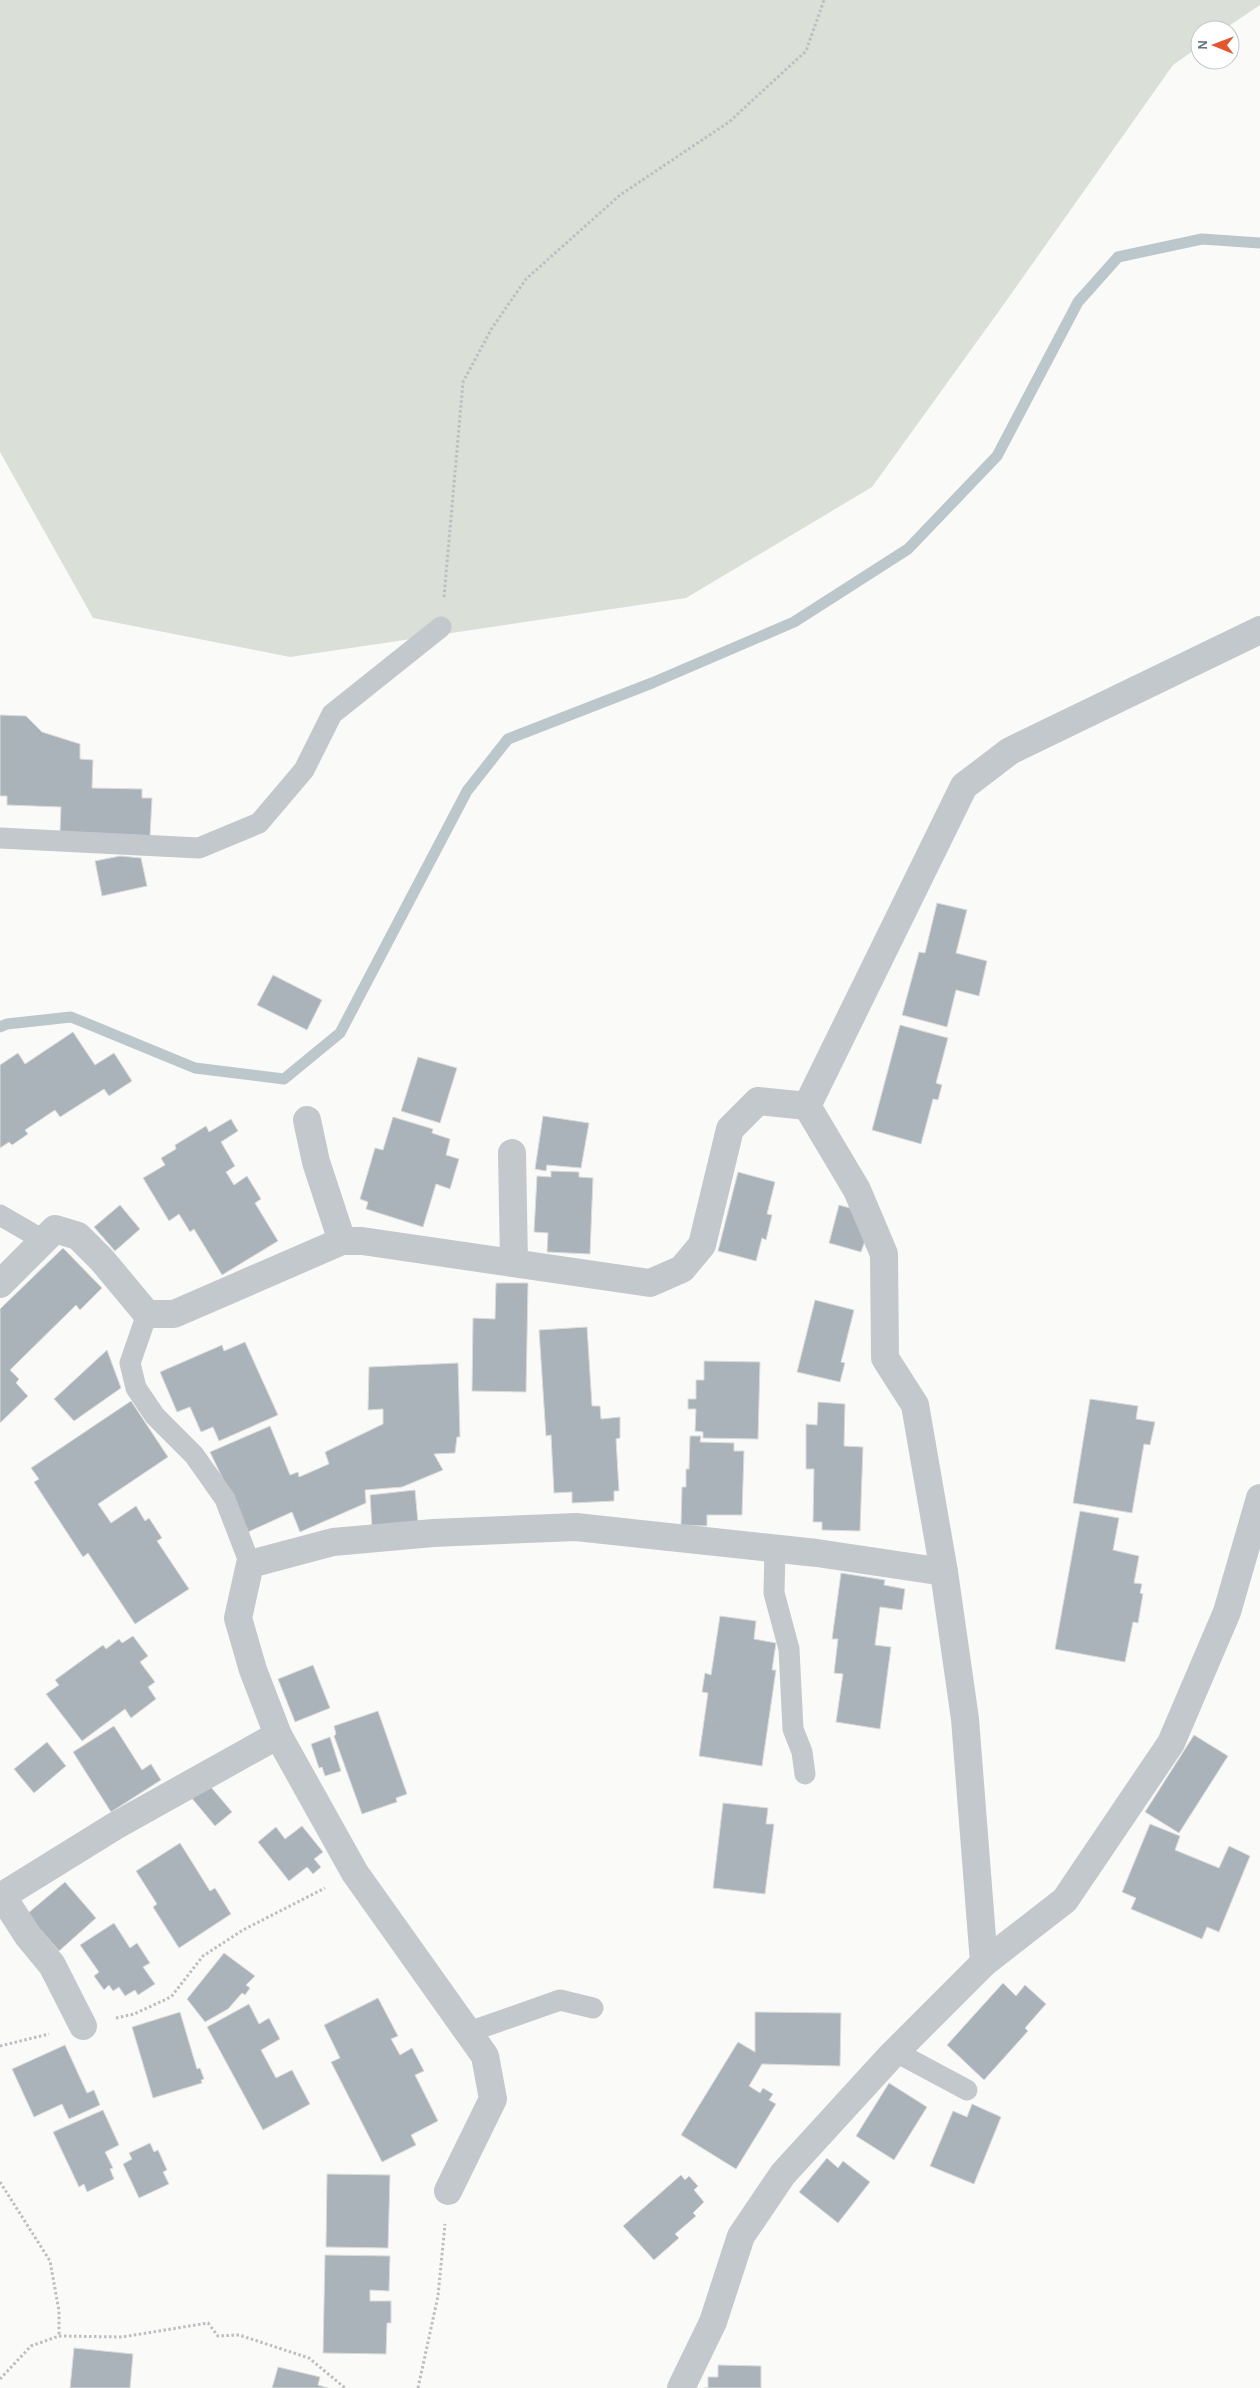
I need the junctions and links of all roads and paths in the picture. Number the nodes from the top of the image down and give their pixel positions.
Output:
1 (824, 0) edge
2 (441, 627) joint
3 (1260, 630) edge
4 (0, 838) edge
5 (807, 1106) junction
6 (307, 1120) dead end
7 (512, 1153) dead end
8 (0, 1215) edge
9 (43, 1240) junction
10 (342, 1241) junction
11 (514, 1263) junction
12 (0, 1284) edge
13 (146, 1314) junction
14 (1260, 1498) edge
15 (775, 1548) junction
16 (250, 1564) junction
17 (944, 1572) junction
18 (278, 1735) junction
19 (805, 1774) dead end
20 (355, 1873) junction
21 (1, 1895) edge
22 (984, 1963) junction
23 (593, 2008) dead end
24 (83, 2026) junction
25 (469, 2032) junction
26 (0, 2046) edge
27 (896, 2052) junction
28 (967, 2090) dead end
29 (0, 2182) edge
30 (448, 2191) joint
31 (59, 2336) junction
32 (0, 2379) edge
33 (345, 2388) edge
34 (418, 2388) edge
35 (681, 2388) edge

1 - 2 path
2 - 4 lane
3 - 5 street
5 - 11 street
5 - 17 street
6 - 10 street
7 - 11 street
8 - 9 lane
9 - 12 street
9 - 13 street
10 - 11 street
10 - 13 street
13 - 16 lane
14 - 22 street
15 - 16 street
15 - 17 street
15 - 19 lane
16 - 18 street
17 - 22 street
18 - 20 street
18 - 21 street
20 - 24 path
20 - 25 street
21 - 24 street
22 - 27 street
23 - 25 lane
24 - 26 path
25 - 30 street
27 - 28 lane
27 - 35 street
29 - 31 path
30 - 34 path
31 - 32 path
31 - 33 path

